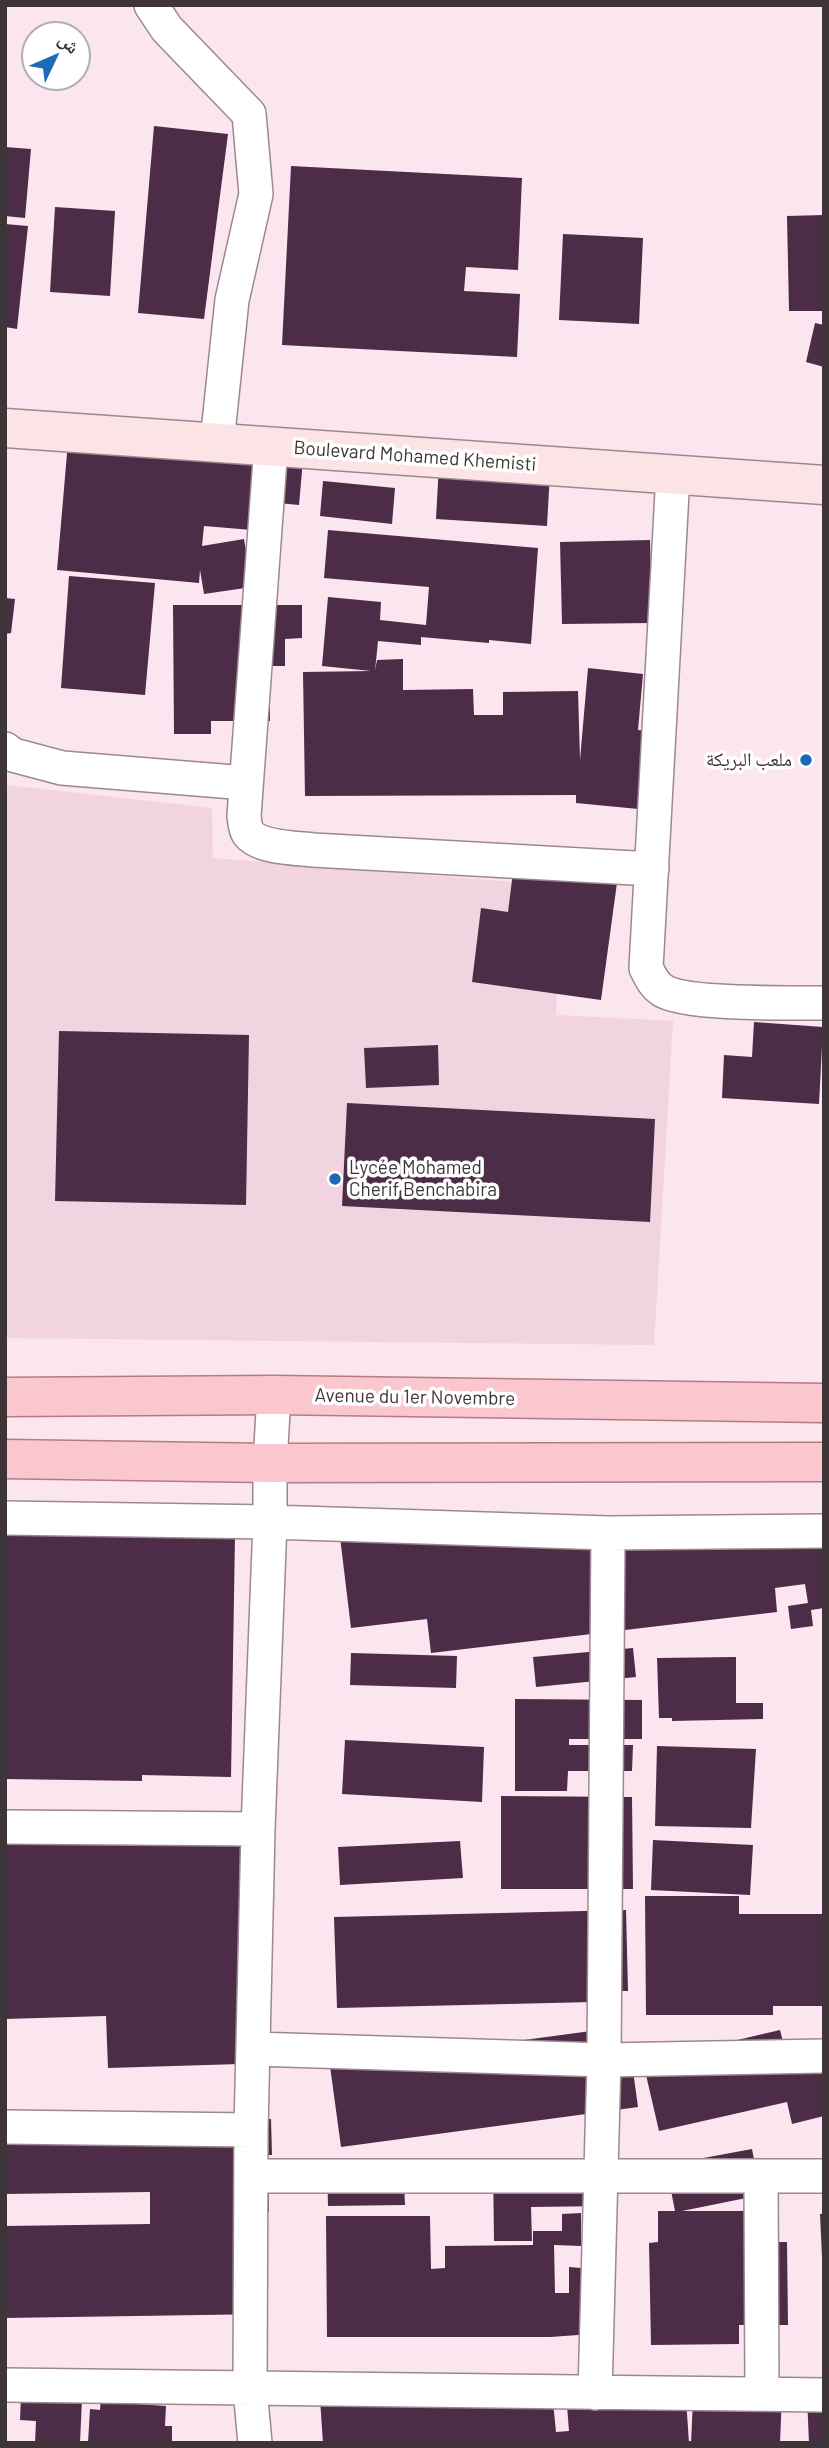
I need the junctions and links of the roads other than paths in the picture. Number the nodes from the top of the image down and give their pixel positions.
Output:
1 (150, 5) edge
2 (5, 428) edge
3 (217, 442) junction
4 (271, 446) junction
5 (673, 474) junction
6 (824, 485) edge
7 (5, 749) edge
8 (246, 783) junction
9 (652, 869) junction
10 (824, 1003) edge
11 (274, 1395) junction
12 (5, 1397) edge
13 (824, 1403) edge
14 (5, 1459) edge
15 (824, 1462) edge
16 (270, 1463) junction
17 (5, 1518) edge
18 (270, 1522) junction
19 (824, 1531) edge
20 (608, 1533) junction
21 (5, 1827) edge
22 (258, 1829) junction
23 (254, 2049) junction
24 (824, 2056) edge
25 (604, 2060) junction
26 (5, 2127) edge
27 (251, 2130) junction
28 (251, 2176) junction
29 (601, 2176) junction
30 (761, 2176) junction
31 (824, 2176) edge
32 (5, 2385) edge
33 (250, 2389) junction
34 (596, 2393) junction
35 (762, 2394) junction
36 (824, 2395) edge
37 (255, 2443) edge

1 - 3 street
2 - 3 main road, Boulevard Mohamed Khemisti
3 - 4 main road, Boulevard Mohamed Khemisti
4 - 5 main road, Boulevard Mohamed Khemisti
4 - 8 street
5 - 6 main road, Boulevard Mohamed Khemisti
5 - 9 street
7 - 8 street
8 - 9 street
9 - 10 street
11 - 12 main road, Avenue du 1er Novembre
11 - 13 main road, Avenue du 1er Novembre
11 - 16 street
14 - 16 main road
15 - 16 main road
16 - 18 street
17 - 18 street
18 - 20 street
18 - 22 street
19 - 20 street
20 - 25 street
21 - 22 street
22 - 23 street
23 - 25 street
23 - 27 street
24 - 25 street
25 - 29 street
26 - 27 street
27 - 28 street
28 - 29 street
28 - 33 street
29 - 30 street
29 - 34 street
30 - 31 street
30 - 35 street
32 - 33 street
33 - 34 street
33 - 37 street
34 - 35 street
35 - 36 street

